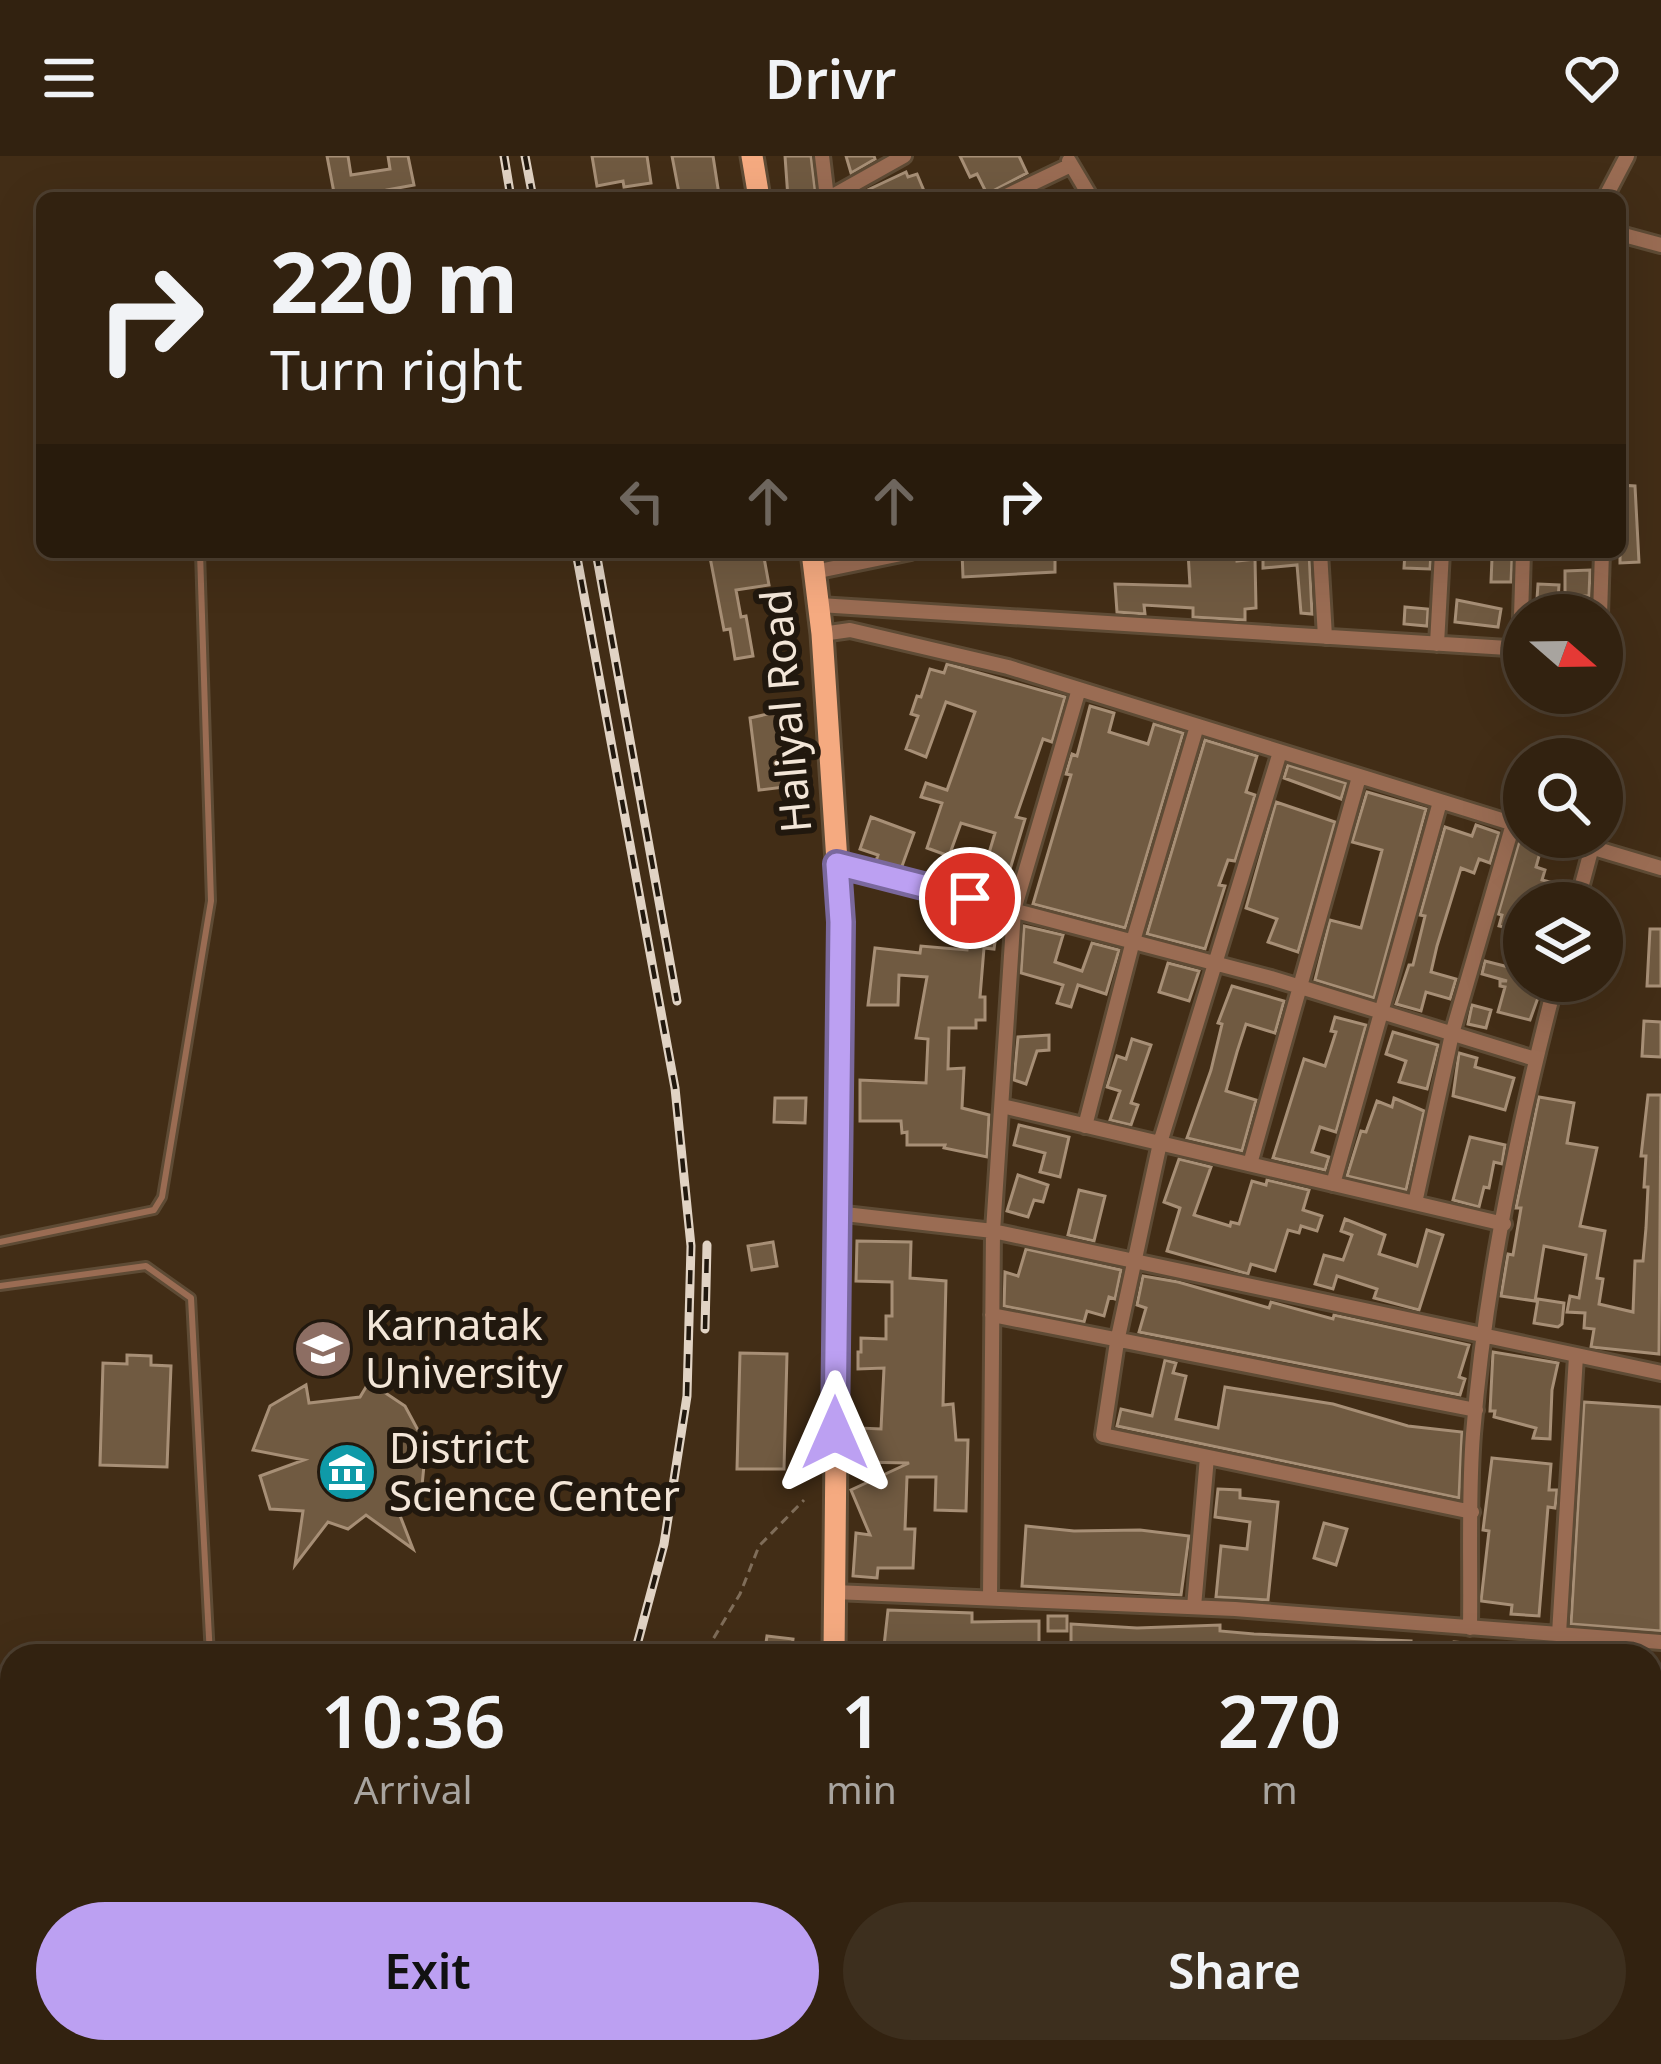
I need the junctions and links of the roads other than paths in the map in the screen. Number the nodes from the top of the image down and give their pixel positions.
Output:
1 (752, 156) edge
2 (822, 156) edge
3 (904, 156) edge
4 (1627, 156) edge
5 (1069, 160) edge
6 (757, 192) edge
7 (827, 192) edge
8 (839, 192) edge
9 (1013, 192) edge
10 (1088, 192) edge
11 (1608, 192) edge
12 (1626, 235) edge
13 (1661, 244) edge
14 (200, 558) edge
15 (852, 558) edge
16 (1320, 558) edge
17 (1442, 558) edge
18 (1523, 558) edge
19 (1602, 558) edge
20 (813, 562) edge
21 (1523, 594) edge
22 (1601, 594) edge
23 (819, 605) junction
24 (822, 634) junction
25 (1325, 637) junction
26 (1437, 644) junction
27 (1503, 648) edge
28 (1079, 689) junction
29 (1197, 726) junction
30 (1280, 752) junction
31 (1359, 777) junction
32 (1440, 802) junction
33 (1503, 821) edge
34 (1623, 857) edge
35 (1508, 858) edge
36 (837, 864) junction
37 (1661, 868) edge
38 (1014, 910) junction
39 (1133, 941) junction
40 (1215, 963) junction
41 (1300, 987) junction
42 (1550, 1002) edge
43 (1382, 1012) junction
44 (1452, 1034) junction
45 (1535, 1059) junction
46 (1002, 1106) junction
47 (1085, 1126) junction
48 (1160, 1143) junction
49 (1250, 1164) junction
50 (1333, 1184) junction
51 (1415, 1203) junction
52 (836, 1213) junction
53 (1504, 1223) junction
54 (993, 1231) junction
55 (0, 1241) edge
56 (1135, 1262) junction
57 (0, 1286) edge
58 (992, 1315) junction
59 (1486, 1337) junction
60 (1118, 1342) junction
61 (1576, 1356) junction
62 (1661, 1373) edge
63 (1477, 1410) junction
64 (1207, 1456) junction
65 (1472, 1512) junction
66 (834, 1592) junction
67 (990, 1598) junction
68 (1194, 1607) junction
69 (1470, 1628) junction
70 (1559, 1634) junction
71 (1661, 1642) edge
72 (209, 1644) edge
73 (834, 1644) edge

1 - 6 main road
2 - 7 street
3 - 8 street
4 - 11 street
5 - 9 street
5 - 10 street
12 - 13 street
14 - 55 lane
15 - 20 street
16 - 25 street
17 - 26 street
18 - 21 street
19 - 22 street
20 - 23 main road, Haliyal Road
23 - 24 main road, Haliyal Road
23 - 25 street
24 - 28 street
24 - 36 main road, Haliyal Road
25 - 26 street
26 - 27 street
28 - 29 street
28 - 38 street
29 - 30 street
29 - 39 street
30 - 31 street
30 - 40 street
31 - 32 street
31 - 41 street
32 - 33 street
32 - 43 street
34 - 37 street
35 - 44 street
36 - 38 street
36 - 52 main road, Haliyal Road
38 - 39 street
38 - 46 street
39 - 40 street
39 - 47 street
40 - 41 street
40 - 48 street
41 - 43 street
41 - 49 street
42 - 45 street
43 - 44 street
43 - 50 street
44 - 45 street
44 - 51 street
45 - 53 street
46 - 47 street
46 - 54 street
47 - 48 street
48 - 49 street
48 - 56 street
49 - 50 street
50 - 51 street
51 - 53 street
52 - 54 street
52 - 66 main road, Haliyal Road
53 - 59 street
54 - 56 street
54 - 58 street
56 - 59 street
56 - 60 street
57 - 72 lane
58 - 60 street
58 - 67 street
59 - 61 street
59 - 63 street
60 - 63 street
60 - 64 street
61 - 62 street
61 - 70 street
63 - 65 street
64 - 65 street
64 - 68 street
65 - 69 street
66 - 67 street
66 - 73 main road, Haliyal Road
67 - 68 street
68 - 69 street
69 - 70 street
70 - 71 street

